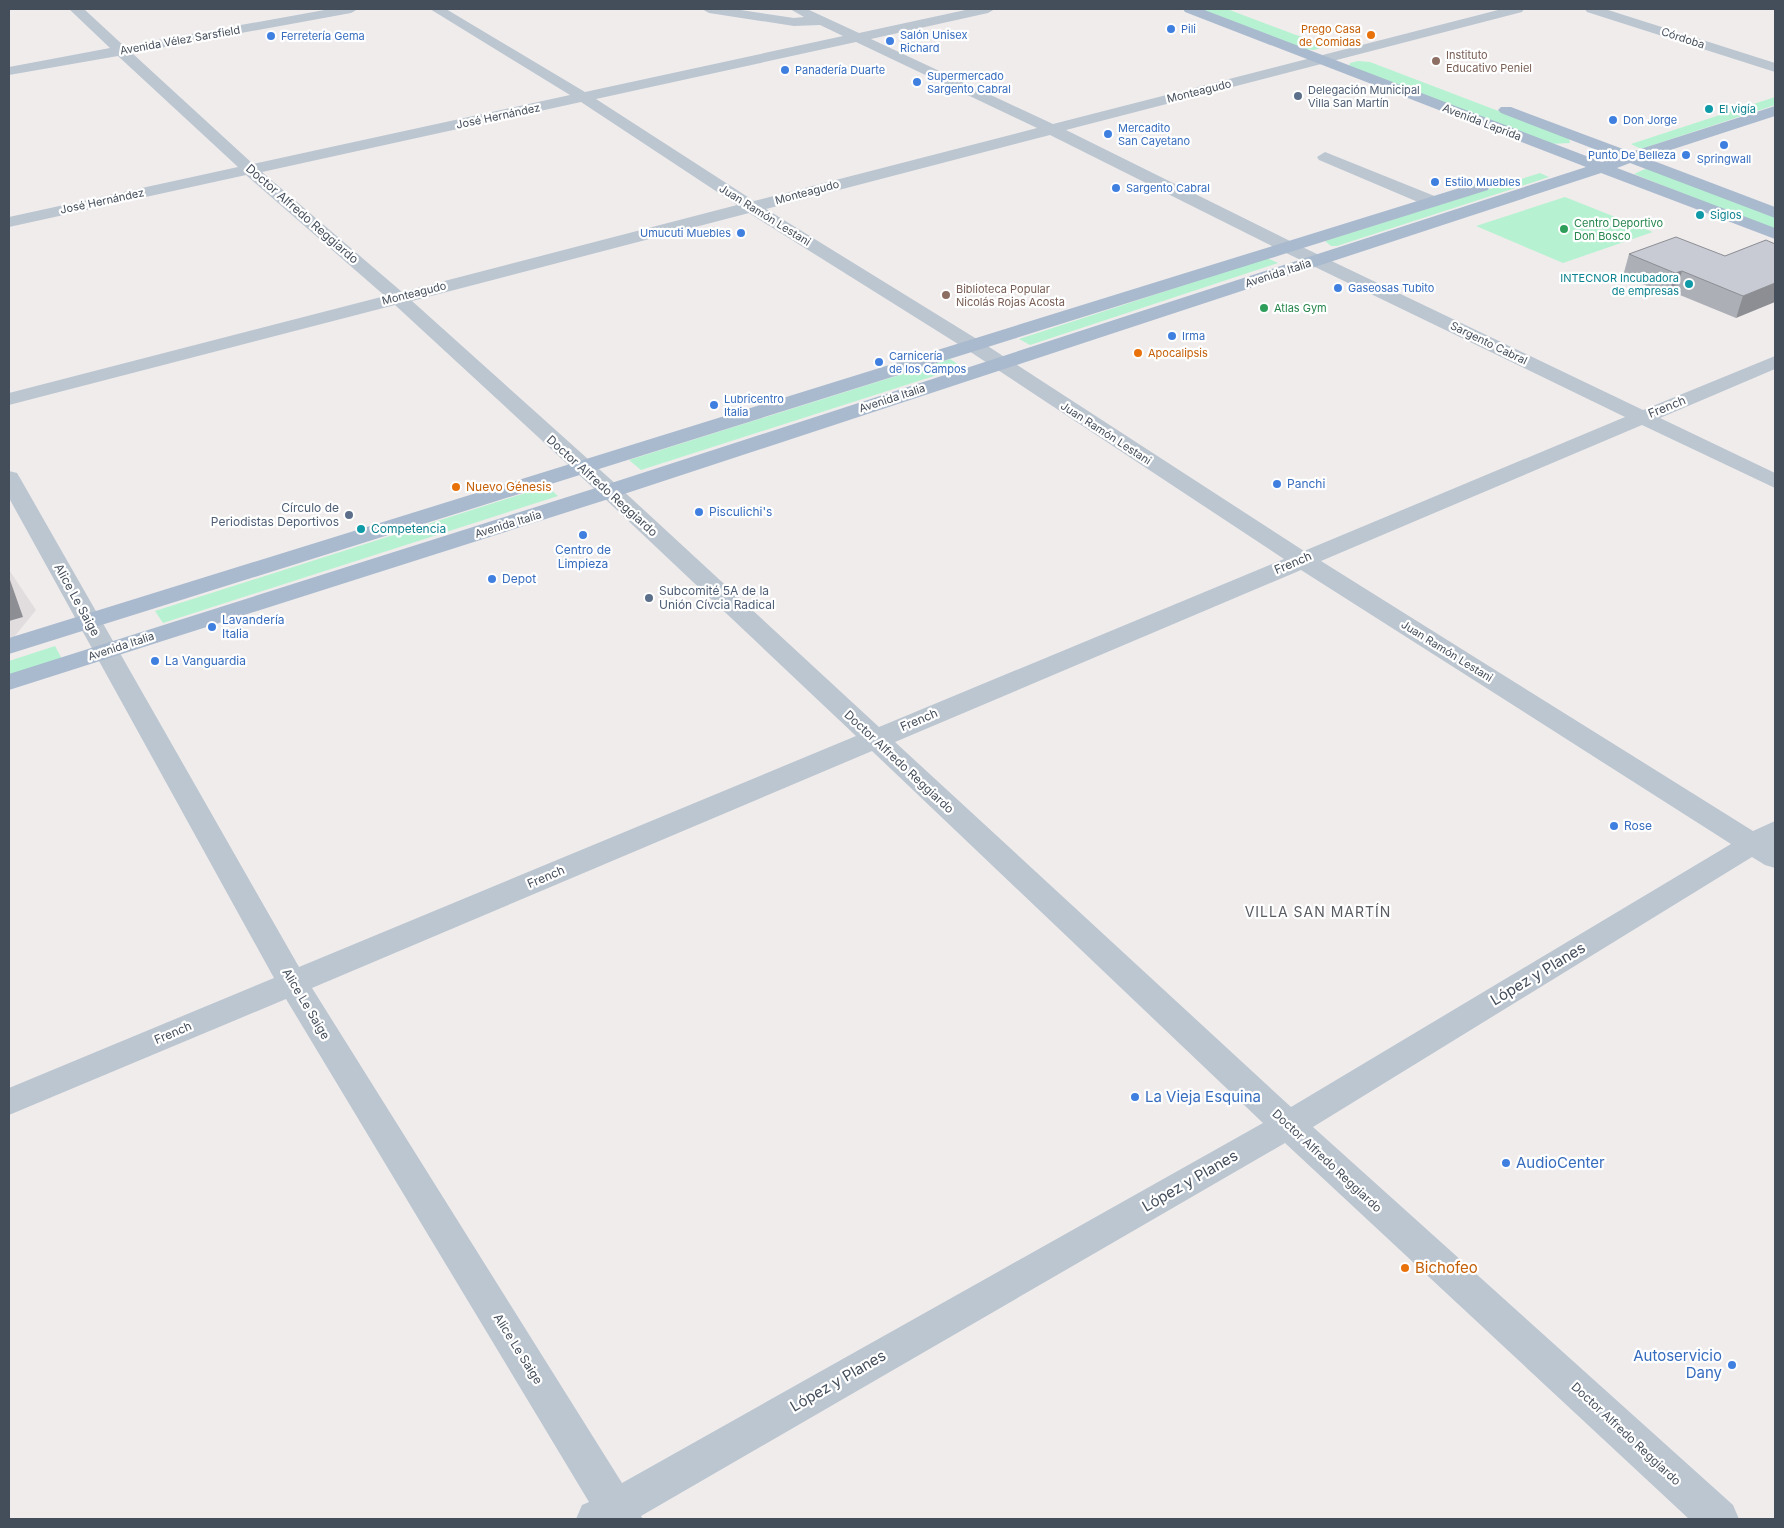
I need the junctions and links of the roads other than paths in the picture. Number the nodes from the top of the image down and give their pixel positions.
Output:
1 (76, 9) edge
2 (350, 9) edge
3 (437, 9) edge
4 (709, 9) edge
5 (797, 9) edge
6 (988, 9) edge
7 (1190, 9) edge
8 (1517, 9) edge
9 (1592, 9) edge
10 (822, 21) junction
11 (855, 38) junction
12 (1332, 45) dead end
13 (121, 51) junction
14 (1352, 52) junction
15 (1323, 59) junction
16 (1376, 61) dead end
17 (1775, 68) edge
18 (9, 71) edge
19 (583, 97) junction
20 (1494, 106) dead end
21 (1775, 110) edge
22 (1051, 128) junction
23 (1630, 140) dead end
24 (1605, 148) junction
25 (1325, 157) dead end
26 (1574, 157) junction
27 (1629, 158) junction
28 (1600, 167) junction
29 (250, 169) junction
30 (1431, 202) junction
31 (750, 207) junction
32 (1775, 213) edge
33 (9, 222) edge
34 (1775, 234) edge
35 (1288, 247) junction
36 (1317, 260) junction
37 (398, 298) junction
38 (973, 345) junction
39 (1775, 362) edge
40 (1000, 363) junction
41 (9, 399) edge
42 (1643, 417) junction
43 (581, 468) junction
44 (9, 478) edge
45 (1775, 481) edge
46 (610, 492) junction
47 (1302, 560) junction
48 (88, 621) junction
49 (9, 646) edge
50 (105, 650) junction
51 (9, 682) edge
52 (875, 739) junction
53 (1768, 844) edge
54 (292, 984) junction
55 (9, 1102) edge
56 (1288, 1125) junction
57 (612, 1515) edge
58 (1718, 1519) edge

1 - 13 street, Doctor Alfredo Reggiardo
2 - 13 street, Avenida Vélez Sarsfield
3 - 19 street, Juan Ramón Lestani
4 - 10 street
5 - 10 street, Sargento Cabral
6 - 11 street, José Hernández
7 - 15 main road, Avenida Laprida
8 - 14 street, Monteagudo
9 - 17 street, Córdoba
10 - 11 street, Sargento Cabral
11 - 19 street, José Hernández
11 - 22 street, Sargento Cabral
12 - 14 main road
13 - 18 street, Avenida Vélez Sarsfield
13 - 29 street, Doctor Alfredo Reggiardo
14 - 15 street, Monteagudo
14 - 16 main road
15 - 22 street, Monteagudo
15 - 26 main road, Avenida Laprida
19 - 29 street, José Hernández
19 - 31 street, Juan Ramón Lestani
20 - 24 main road, Avenida Laprida
21 - 27 main road, Avenida Italia
22 - 31 street, Monteagudo
22 - 35 street, Sargento Cabral
23 - 24 main road, Avenida Italia
24 - 26 main road, Avenida Italia
24 - 27 main road, Avenida Laprida
25 - 30 street
26 - 28 main road, Avenida Laprida
26 - 30 main road, Avenida Italia
27 - 28 main road, Avenida Italia
27 - 32 main road, Avenida Laprida
28 - 34 main road, Avenida Laprida
28 - 36 main road, Avenida Italia
29 - 33 street, José Hernández
29 - 37 street, Doctor Alfredo Reggiardo
30 - 35 main road, Avenida Italia
31 - 37 street, Monteagudo
31 - 38 street, Juan Ramón Lestani
35 - 36 street, Sargento Cabral
35 - 38 main road, Avenida Italia
36 - 40 main road, Avenida Italia
36 - 42 street, Sargento Cabral
37 - 41 street, Monteagudo
37 - 43 street, Doctor Alfredo Reggiardo
38 - 40 street, Juan Ramón Lestani
38 - 43 main road, Avenida Italia
39 - 42 street, French
40 - 46 main road, Avenida Italia
40 - 47 street, Juan Ramón Lestani
42 - 45 street, Sargento Cabral
42 - 47 street, French
43 - 46 street, Doctor Alfredo Reggiardo
43 - 48 main road, Avenida Italia
44 - 48 street, Alice Le Saige
46 - 50 main road, Avenida Italia
46 - 52 street, Doctor Alfredo Reggiardo
47 - 52 street, French
47 - 53 street, Juan Ramón Lestani
48 - 49 main road, Avenida Italia
48 - 50 street, Alice Le Saige
50 - 51 main road, Avenida Italia
50 - 54 street, Alice Le Saige
52 - 54 street, French
52 - 56 street, Doctor Alfredo Reggiardo
53 - 56 street, López y Planes
54 - 55 street, French
54 - 57 street, Alice Le Saige
56 - 57 street, López y Planes
56 - 58 street, Doctor Alfredo Reggiardo

